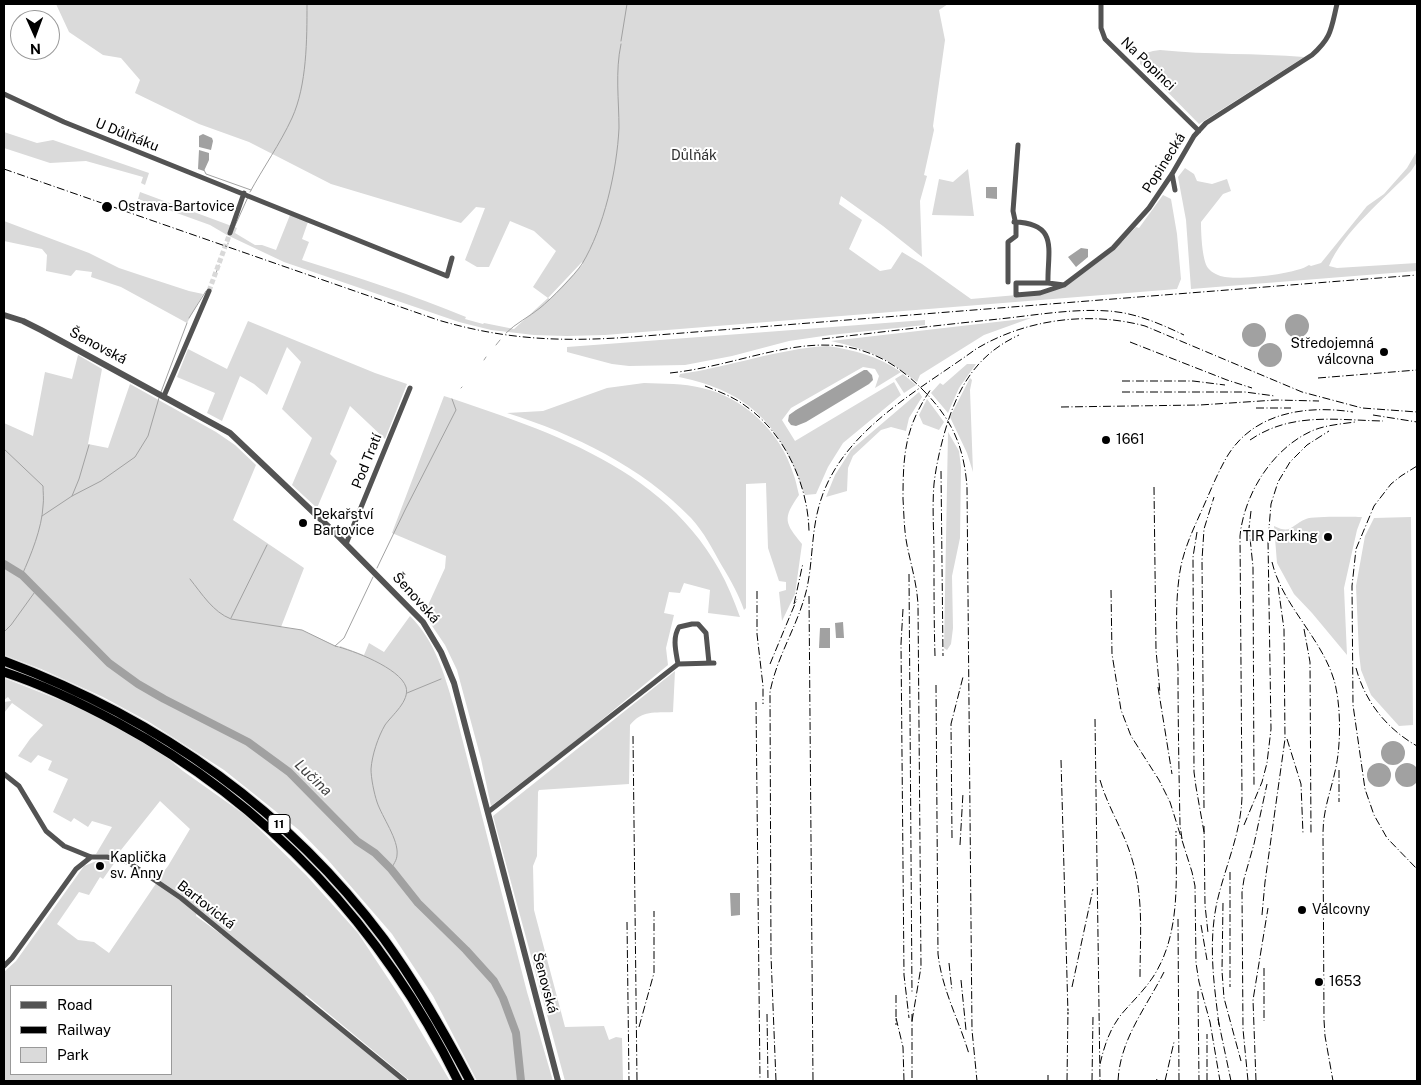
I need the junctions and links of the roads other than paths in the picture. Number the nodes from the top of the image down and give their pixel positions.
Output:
1 (1101, 4) edge
2 (1337, 4) edge
3 (4, 94) edge
4 (1199, 131) junction
5 (1018, 145) dead end
6 (1172, 174) junction
7 (1175, 190) dead end
8 (244, 193) junction
9 (1014, 222) junction
10 (230, 233) tunnel mouth
11 (452, 258) dead end
12 (1008, 282) dead end
13 (1048, 283) junction
14 (1064, 285) junction
15 (209, 291) tunnel mouth
16 (4, 315) edge
17 (410, 388) dead end
18 (164, 396) junction
19 (346, 544) junction
20 (4, 661) edge
21 (678, 664) junction
22 (4, 672) edge
23 (4, 774) edge
24 (488, 812) junction
25 (91, 857) junction
26 (4, 966) edge
27 (405, 1081) edge
28 (458, 1081) edge
29 (470, 1081) edge
30 (558, 1081) edge

1 - 4 street, Na Popinci
2 - 4 street, Popinecká
3 - 8 street, U Důlňáku
4 - 6 street, Popinecká
5 - 9 street
6 - 7 street
6 - 14 street, Popinecká
8 - 10 street
8 - 11 street, U Důlňáku
9 - 12 street
9 - 13 street
13 - 14 street
13 - 14 street, Popinecká
15 - 18 street
16 - 18 street, Šenovská
17 - 19 street, Pod Tratí
18 - 19 street, Šenovská
19 - 24 street, Šenovská
20 - 29 highway, 11
21 - 21 street
21 - 24 street
22 - 28 highway, 11
23 - 25 street, Bartovická
24 - 30 street, Šenovská
25 - 26 street
25 - 27 street, Bartovická

